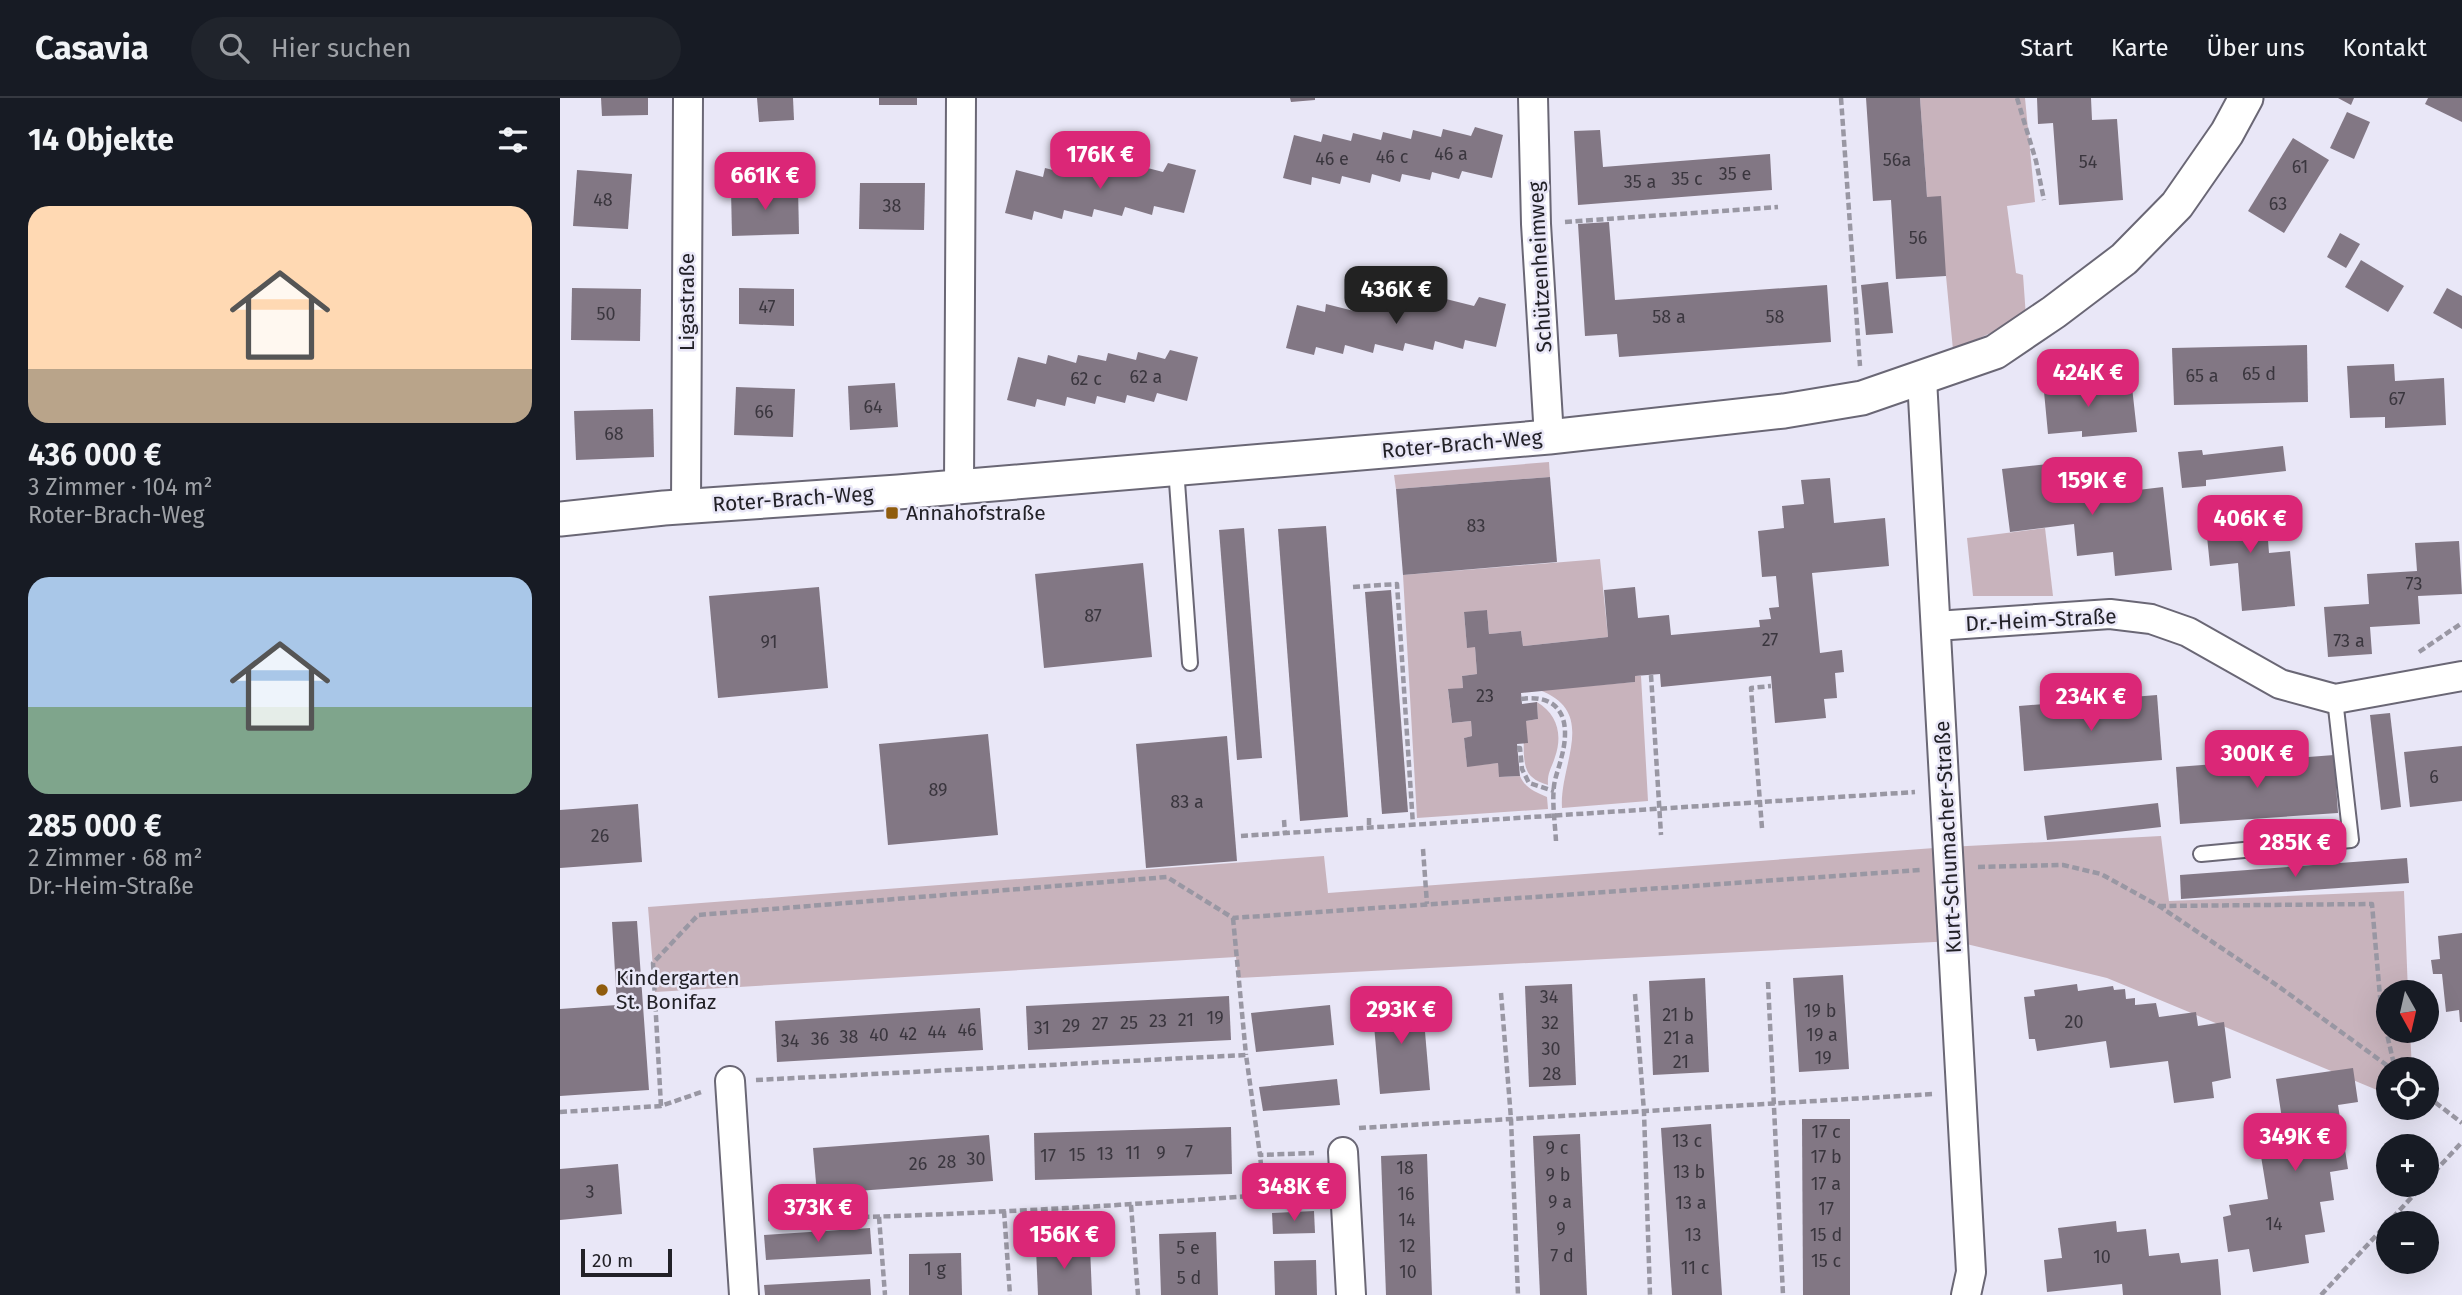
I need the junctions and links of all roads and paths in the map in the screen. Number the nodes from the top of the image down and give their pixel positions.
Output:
1 (688, 98) edge
2 (961, 98) edge
3 (1533, 98) edge
4 (1840, 98) edge
5 (2017, 98) edge
6 (2246, 98) edge
7 (2044, 200) dead end
8 (1778, 207) dead end
9 (1536, 224) junction
10 (1922, 379) junction
11 (1862, 398) junction
12 (1549, 437) junction
13 (1177, 468) junction
14 (958, 486) junction
15 (686, 507) junction
16 (560, 519) edge
17 (1353, 587) dead end
18 (1937, 626) junction
19 (1190, 663) dead end
20 (1651, 675) dead end
21 (2462, 676) edge
22 (1771, 686) dead end
23 (1521, 699) dead end
24 (2335, 699) junction
25 (1517, 748) dead end
26 (1944, 790) junction
27 (1554, 792) junction
28 (1760, 802) junction
29 (1659, 808) junction
30 (1554, 816) junction
31 (1369, 818) dead end
32 (1284, 820) dead end
33 (1413, 825) junction
34 (1369, 828) junction
35 (1762, 828) dead end
36 (1285, 834) junction
37 (1661, 835) dead end
38 (1241, 836) dead end
39 (1556, 841) dead end
40 (1423, 849) dead end
41 (2201, 855) dead end
42 (1950, 868) junction
43 (1427, 904) junction
44 (2159, 906) junction
45 (1233, 918) junction
46 (1768, 982) dead end
47 (1501, 993) dead end
48 (1635, 994) dead end
49 (1246, 1055) junction
50 (2377, 1057) edge
51 (2391, 1057) edge
52 (730, 1081) junction
53 (1962, 1093) junction
54 (1775, 1104) junction
55 (2439, 1105) edge
56 (661, 1107) junction
57 (560, 1112) edge
58 (1644, 1112) junction
59 (1511, 1119) junction
60 (2462, 1123) edge
61 (2462, 1142) edge
62 (1343, 1152) junction
63 (1259, 1155) junction
64 (2439, 1167) edge
65 (2412, 1197) edge
66 (1131, 1205) junction
67 (1004, 1211) junction
68 (879, 1217) junction
69 (739, 1220) junction
70 (744, 1295) edge
71 (885, 1295) edge
72 (1010, 1295) edge
73 (1138, 1295) edge
74 (1351, 1295) edge
75 (1518, 1295) edge
76 (1650, 1295) edge
77 (1783, 1295) edge
78 (1966, 1295) edge
79 (2321, 1295) edge

1 - 15 street, Ligastraße
2 - 14 street
3 - 9 street, Schützenheimweg
4 - 11 path
5 - 7 path
6 - 10 street, Roter-Brach-Weg
8 - 9 path
9 - 12 street, Schützenheimweg
10 - 11 street, Roter-Brach-Weg
10 - 18 street, Kurt-Schumacher-Straße
11 - 12 street, Roter-Brach-Weg
12 - 13 street, Roter-Brach-Weg
13 - 14 street, Roter-Brach-Weg
13 - 19 lane
14 - 15 street, Roter-Brach-Weg
15 - 16 street, Roter-Brach-Weg
17 - 33 path
18 - 24 street, Dr.-Heim-Straße
18 - 26 street, Kurt-Schumacher-Straße
20 - 29 path
21 - 24 street, Dr.-Heim-Straße
22 - 28 path
23 - 27 path
24 - 41 lane
25 - 27 path
26 - 28 path
26 - 42 street, Kurt-Schumacher-Straße
27 - 30 path
28 - 29 path
28 - 35 path
29 - 30 path
29 - 37 path
30 - 33 path
30 - 39 path
31 - 34 path
32 - 36 path
33 - 34 path
34 - 36 path
36 - 38 path
40 - 43 path
42 - 43 path
42 - 44 path
42 - 53 street, Kurt-Schumacher-Straße
43 - 45 path
44 - 50 path
44 - 51 path
45 - 49 path
45 - 56 path
46 - 54 path
47 - 59 path
48 - 58 path
49 - 52 path
49 - 63 path
52 - 56 path
52 - 69 street
53 - 54 path
53 - 78 street, Kurt-Schumacher-Straße
54 - 58 path
54 - 77 path
55 - 60 path
56 - 57 path
58 - 59 path
58 - 76 path
59 - 62 path
59 - 75 path
61 - 64 path
62 - 63 path
62 - 74 street
63 - 66 path
65 - 79 path
66 - 67 path
66 - 73 path
67 - 68 path
67 - 72 path
68 - 69 path
68 - 71 path
69 - 70 street

